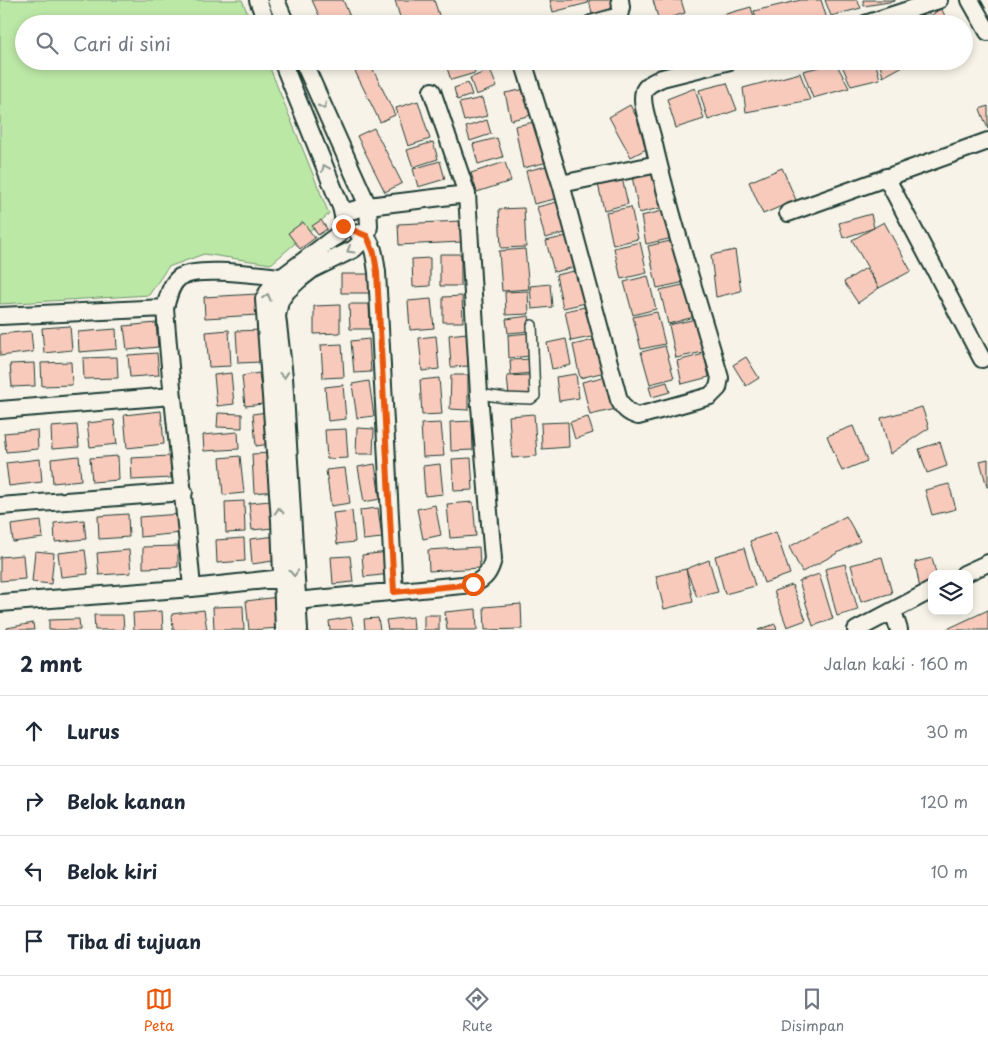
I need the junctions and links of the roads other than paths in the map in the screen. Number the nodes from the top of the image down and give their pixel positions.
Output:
1 (258, 0) edge
2 (276, 0) edge
3 (620, 0) edge
4 (938, 0) edge
5 (970, 0) edge
6 (264, 15) edge
7 (282, 15) edge
8 (619, 15) edge
9 (892, 15) edge
10 (988, 32) edge
11 (285, 70) edge
12 (307, 70) edge
13 (525, 70) edge
14 (694, 70) edge
15 (432, 92) dead end
16 (988, 142) edge
17 (658, 164) junction
18 (886, 177) junction
19 (561, 184) junction
20 (467, 194) junction
21 (368, 206) junction
22 (788, 213) dead end
23 (343, 220) junction
24 (367, 236) junction
25 (282, 277) junction
26 (165, 308) junction
27 (0, 316) edge
28 (532, 324) dead end
29 (982, 359) dead end
30 (479, 394) junction
31 (172, 396) junction
32 (0, 410) edge
33 (184, 492) junction
34 (0, 506) edge
35 (988, 563) edge
36 (973, 570) edge
37 (283, 578) junction
38 (192, 588) junction
39 (394, 592) junction
40 (928, 592) edge
41 (296, 601) junction
42 (0, 603) edge
43 (893, 611) junction
44 (284, 630) edge
45 (299, 630) edge
46 (856, 630) edge
47 (900, 630) edge

1 - 6 street
2 - 7 street
3 - 8 street
4 - 9 street
5 - 10 street
23 -> 11 street
12 -> 21 street
13 - 19 street
14 - 17 street
15 - 20 street
16 - 18 street
17 - 19 street
17 - 19 street
18 - 22 street
18 - 29 street
20 - 21 street
20 - 30 street
21 - 23 street
21 - 24 street
23 - 24 street
23 - 25 street
24 - 39 street
24 -> 41 street
25 - 26 street
37 -> 25 street
26 - 27 street
26 - 31 street
28 - 30 lane
30 - 39 street
31 - 32 street
31 - 33 street
33 - 34 street
33 - 38 street
35 - 36 street
37 - 38 street
37 - 44 street
38 - 42 street
39 - 41 street
40 - 43 street
41 - 45 street
43 - 46 street
43 - 47 street

